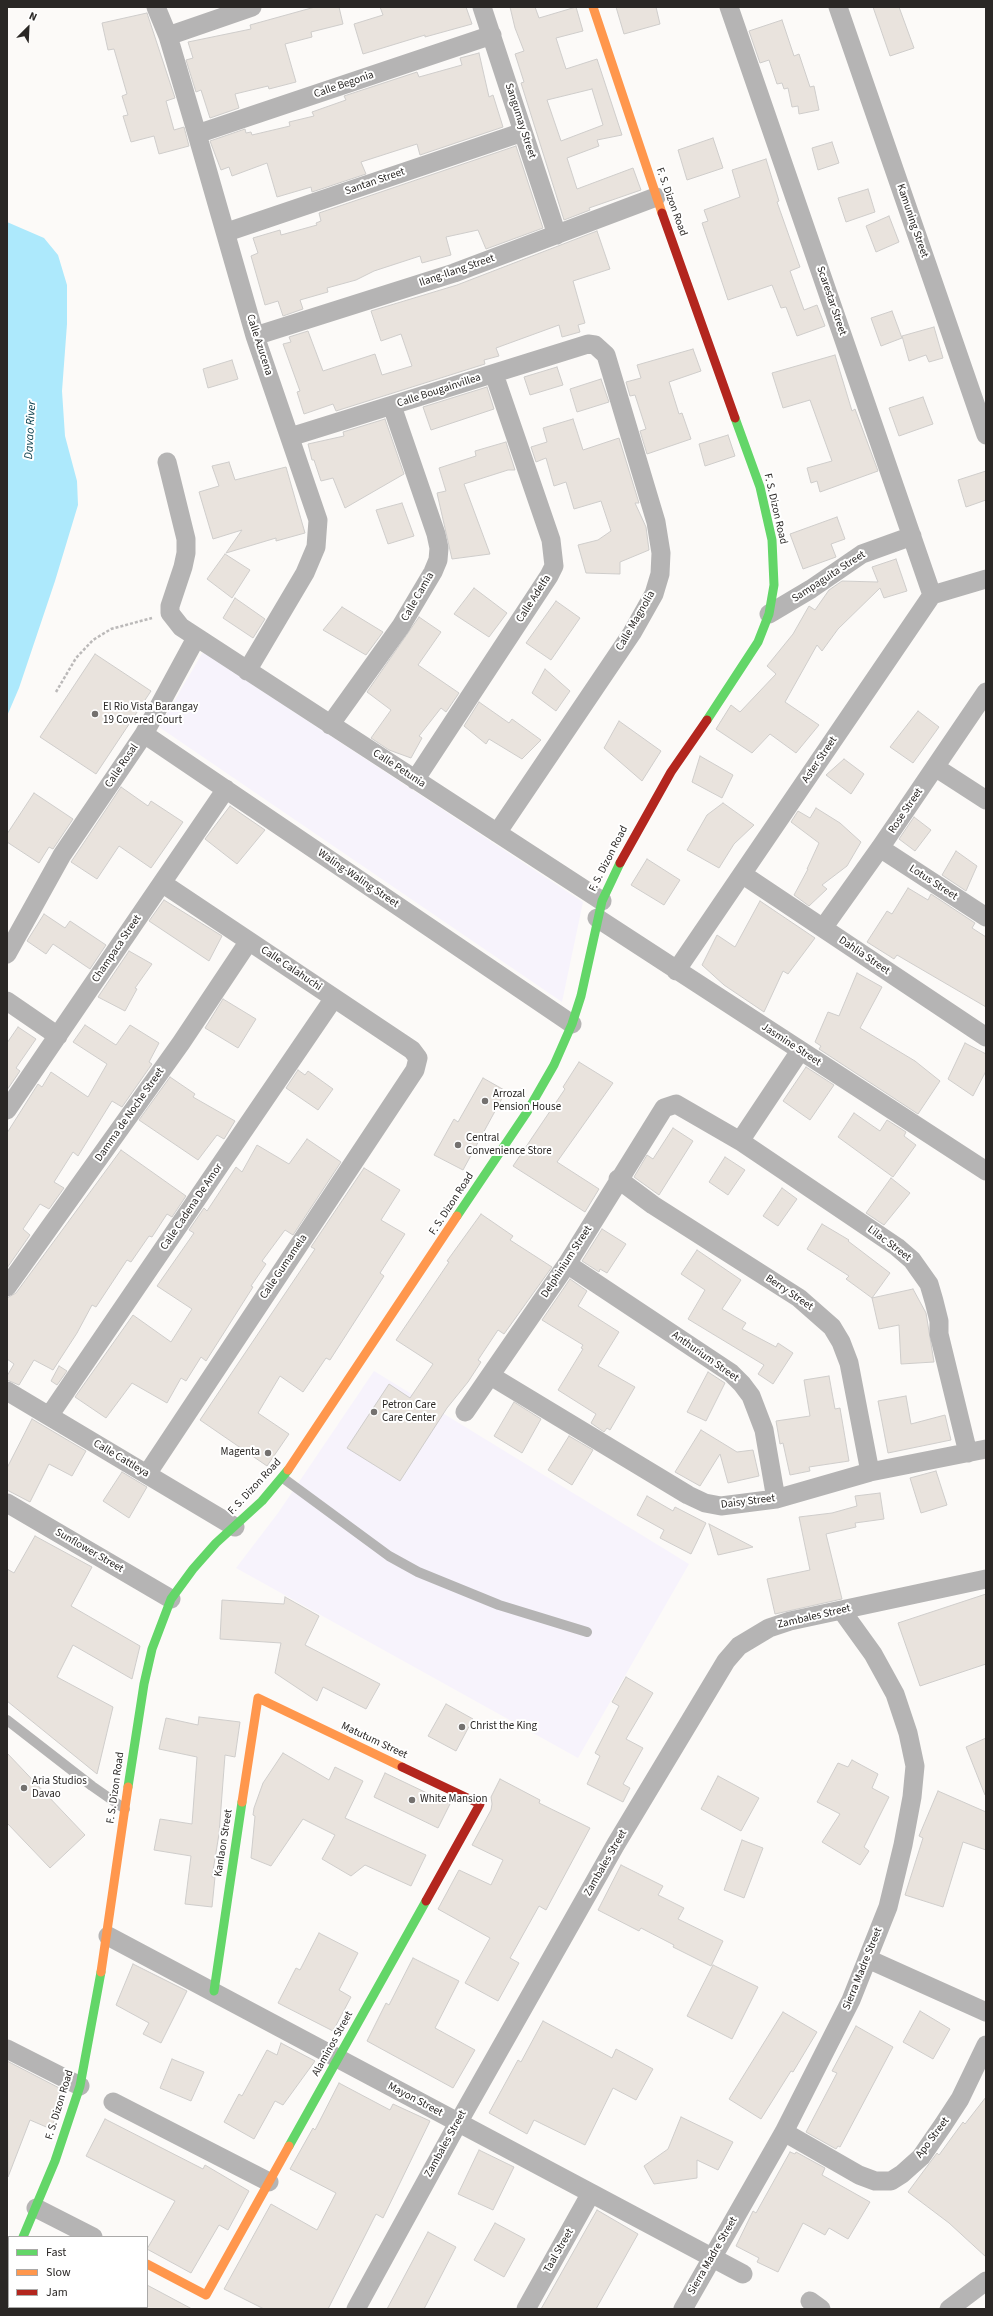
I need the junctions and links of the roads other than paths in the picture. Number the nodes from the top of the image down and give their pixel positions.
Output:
1 (156, 7) edge
2 (252, 7) edge
3 (482, 7) edge
4 (593, 7) edge
5 (729, 7) edge
6 (838, 7) edge
7 (492, 35) junction
8 (168, 36) junction
9 (523, 132) junction
10 (197, 134) junction
11 (656, 197) junction
12 (226, 232) junction
13 (557, 235) junction
14 (255, 336) junction
15 (588, 344) joint
16 (494, 374) junction
17 (392, 406) junction
18 (986, 434) edge
19 (290, 437) junction
20 (167, 462) dead end
21 (912, 536) junction
22 (986, 579) edge
23 (932, 595) junction
24 (769, 614) junction
25 (196, 638) junction
26 (247, 671) junction
27 (986, 692) edge
28 (330, 725) junction
29 (144, 734) junction
30 (935, 767) junction
31 (415, 780) junction
32 (226, 789) junction
33 (986, 800) edge
34 (497, 833) junction
35 (880, 848) junction
36 (742, 874) junction
37 (162, 883) junction
38 (599, 909) junction
39 (986, 917) edge
40 (822, 928) junction
41 (249, 941) junction
42 (7, 954) edge
43 (676, 971) junction
44 (334, 998) junction
45 (7, 1001) edge
46 (572, 1024) junction
47 (58, 1036) junction
48 (986, 1038) edge
49 (800, 1051) junction
50 (418, 1058) joint
51 (664, 1108) joint
52 (7, 1110) edge
53 (740, 1141) junction
54 (986, 1172) edge
55 (618, 1178) junction
56 (566, 1264) junction
57 (7, 1287) edge
58 (490, 1376) junction
59 (7, 1391) edge
60 (465, 1412) dead end
61 (49, 1416) junction
62 (986, 1449) edge
63 (968, 1453) junction
64 (870, 1472) junction
65 (147, 1474) junction
66 (283, 1478) junction
67 (776, 1499) junction
68 (7, 1502) edge
69 (235, 1527) junction
70 (986, 1579) edge
71 (171, 1599) junction
72 (842, 1611) junction
73 (587, 1632) dead end
74 (258, 1698) joint
75 (7, 1720) edge
76 (480, 1804) joint
77 (125, 1809) junction
78 (108, 1936) junction
79 (868, 1959) junction
80 (214, 1991) junction
81 (986, 2012) edge
82 (986, 2044) edge
83 (7, 2049) edge
84 (338, 2059) junction
85 (80, 2086) junction
86 (112, 2102) dead end
87 (458, 2123) junction
88 (784, 2132) junction
89 (269, 2182) junction
90 (591, 2194) junction
91 (36, 2208) junction
92 (23, 2236) edge
93 (91, 2236) edge
94 (712, 2258) junction
95 (148, 2265) edge
96 (743, 2274) dead end
97 (986, 2281) edge
98 (356, 2309) edge
99 (526, 2309) edge
100 (683, 2309) edge
101 (949, 2309) edge

1 - 8 street, Calle Azucena
2 - 8 street
3 - 7 street, Sangumay Street
4 - 11 main road, F. S. Dizon Road
5 - 21 street, Scarestar Street
6 - 18 street, Kamuning Street
7 - 9 street, Sangumay Street
7 - 10 street, Calle Begonia
8 - 10 street, Calle Azucena
9 - 12 street, Santan Street
9 - 13 street, Sangumay Street
10 - 12 street, Calle Azucena
11 - 13 street, Ilang-Ilang Street
11 - 24 main road, F. S. Dizon Road
12 - 14 street, Calle Azucena
13 - 14 street, Ilang-Ilang Street
14 - 19 street, Calle Azucena
15 - 16 street, Calle Bougainvillea
15 - 34 street, Calle Magnolia
16 - 17 street, Calle Bougainvillea
16 - 31 street, Calle Adelfa
17 - 19 street, Calle Bougainvillea
17 - 28 street, Calle Camia
19 - 26 street, Calle Azucena
20 - 25 street
21 - 23 street, Scarestar Street
21 - 24 street, Sampaguita Street
22 - 23 street
23 - 36 street, Aster Street
24 - 38 main road, F. S. Dizon Road
25 - 26 street, Calle Petunia
25 - 29 street, Calle Rosal
26 - 28 street, Calle Petunia
27 - 30 street, Rose Street
28 - 31 street, Calle Petunia
29 - 32 street, Waling-Waling Street
29 - 42 street, Calle Rosal
30 - 33 street
30 - 35 street, Rose Street
31 - 34 street, Calle Petunia
32 - 37 street, Champaca Street
32 - 46 street, Waling-Waling Street
34 - 38 street, Calle Petunia
35 - 39 street, Lotus Street
35 - 40 street, Rose Street
36 - 40 street, Dahlia Street
36 - 43 street, Aster Street
37 - 41 street, Calle Calahuchi
37 - 47 street, Champaca Street
38 - 43 street, Jasmine Street
38 - 46 main road, F. S. Dizon Road
40 - 48 street, Dahlia Street
41 - 44 street, Calle Calahuchi
41 - 57 street, Damma de Noche Street
43 - 49 street, Jasmine Street
44 - 50 street, Calle Calahuchi
44 - 61 street, Calle Cadena De Amor
45 - 47 street
46 - 66 main road, F. S. Dizon Road
47 - 52 street, Champaca Street
49 - 53 street
49 - 54 street, Jasmine Street
50 - 65 street, Calle Gumamela
51 - 53 street, Lilac Street
51 - 55 street, Delphinium Street
53 - 63 street, Lilac Street
55 - 56 street, Delphinium Street
55 - 64 street, Berry Street
56 - 58 street, Delphinium Street
56 - 67 street, Anthurium Street
58 - 60 street, Delphinium Street
58 - 67 street, Daisy Street
59 - 61 street, Calle Cattleya
61 - 65 street, Calle Cattleya
62 - 63 street, Daisy Street
63 - 64 street, Daisy Street
64 - 67 street, Daisy Street
65 - 69 street, Calle Cattleya
66 - 69 main road, F. S. Dizon Road
66 - 73 lane
68 - 71 street, Sunflower Street
69 - 71 main road, F. S. Dizon Road
70 - 72 street, Zambales Street
71 - 77 main road, F. S. Dizon Road
72 - 79 street, Sierra Madre Street
72 - 87 street, Zambales Street
74 - 76 main road, Matutum Street
74 - 80 main road, Kanlaon Street
75 - 77 lane
76 - 84 main road, Alaminos Street
77 - 78 main road, F. S. Dizon Road
78 - 80 street, Mayon Street
78 - 85 main road, F. S. Dizon Road
79 - 81 street
79 - 88 street, Sierra Madre Street
80 - 84 street, Mayon Street
82 - 88 street, Apo Street
83 - 85 street
84 - 87 street, Mayon Street
84 - 89 main road, Alaminos Street
85 - 91 main road, F. S. Dizon Road
86 - 89 street
87 - 90 street, Mayon Street
87 - 98 street, Zambales Street
88 - 94 street, Sierra Madre Street
89 - 95 main road, Alaminos Street
90 - 94 street, Mayon Street
90 - 99 street, Taal Street
91 - 92 main road, F. S. Dizon Road
91 - 93 street
94 - 96 street, Mayon Street
94 - 100 street, Sierra Madre Street
97 - 101 street

